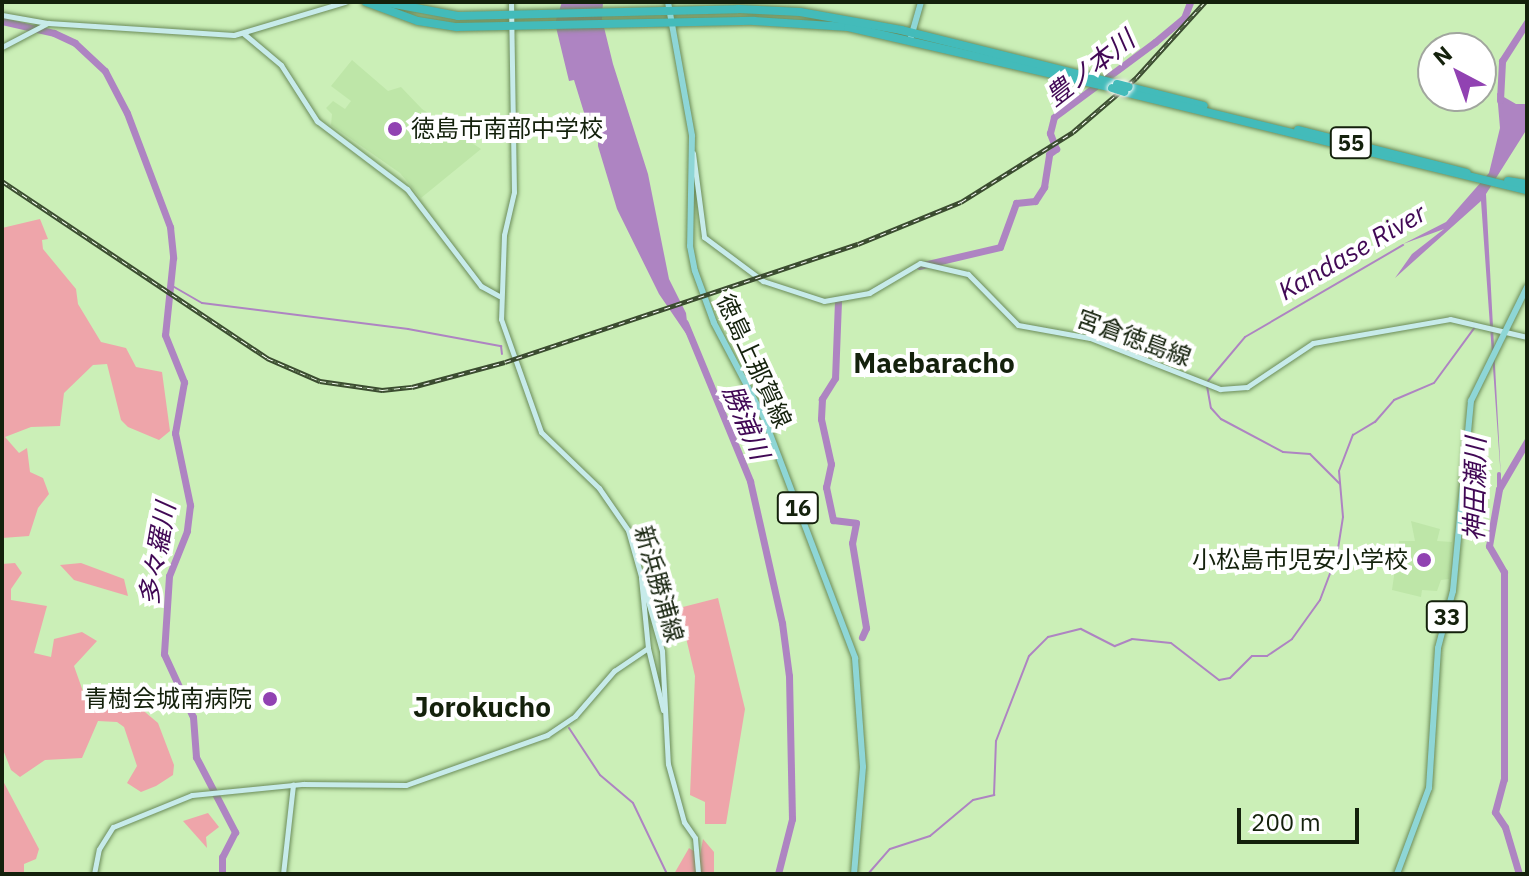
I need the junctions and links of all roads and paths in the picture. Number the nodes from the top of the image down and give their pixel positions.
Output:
1 (345, 2) edge
2 (366, 2) edge
3 (384, 2) edge
4 (511, 2) edge
5 (921, 2) edge
6 (666, 14) edge
7 (2, 15) edge
8 (440, 15) junction
9 (512, 16) junction
10 (850, 23) junction
11 (46, 24) junction
12 (512, 27) junction
13 (246, 32) junction
14 (912, 35) junction
15 (2, 47) edge
16 (693, 152) junction
17 (1527, 187) edge
18 (1527, 287) edge
19 (499, 296) junction
20 (1504, 332) junction
21 (1527, 337) edge
22 (642, 573) junction
23 (648, 648) junction
24 (665, 716) junction
25 (293, 785) junction
26 (94, 874) edge
27 (283, 874) edge
28 (698, 874) edge
29 (854, 874) edge
30 (1397, 874) edge

1 - 13 main road
2 - 12 highway, 55
3 - 8 highway, 55
4 - 9 main road, 新浜勝浦線
5 - 14 main road
6 - 9 highway, 55
6 - 10 highway, 55
6 - 10 highway, 55
6 - 12 highway, 55
6 - 16 main road, 徳島上那賀線 / 16
7 - 11 main road
8 - 9 highway, 55
8 - 12 highway
9 - 12 main road, 新浜勝浦線
10 - 14 highway, 55
11 - 13 main road
11 - 15 main road
12 - 19 main road, 新浜勝浦線
13 - 19 main road
14 - 17 highway, 55, bridge
16 - 20 main road, 宮倉徳島線
16 - 29 main road, 徳島上那賀線 / 16
18 - 20 main road, 33
19 - 22 main road, 新浜勝浦線
20 - 21 main road, 宮倉徳島線
20 - 30 main road, 33
22 - 23 main road
22 - 24 main road, 新浜勝浦線
23 - 24 main road
23 - 25 main road
24 - 28 main road, 新浜勝浦線
25 - 26 main road
25 - 27 main road

